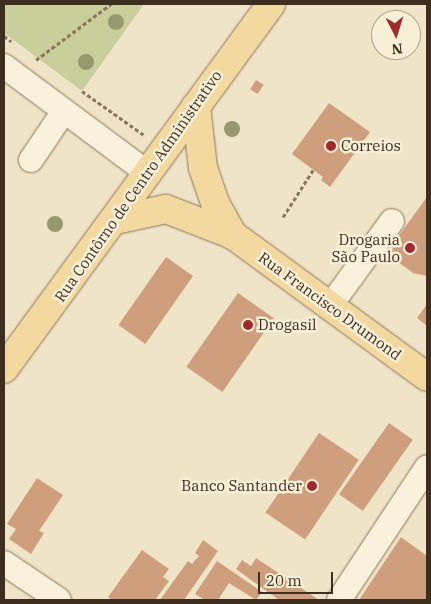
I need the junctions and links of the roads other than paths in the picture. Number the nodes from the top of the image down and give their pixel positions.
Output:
1 (271, 4) edge
2 (4, 66) edge
3 (196, 106) junction
4 (64, 112) junction
5 (31, 160) dead end
6 (149, 174) junction
7 (115, 220) junction
8 (392, 221) dead end
9 (233, 235) junction
10 (330, 306) junction
11 (4, 369) edge
12 (427, 377) edge
13 (427, 467) edge
14 (4, 562) edge
15 (60, 600) edge
16 (339, 600) edge

1 - 3 main road, Rua Contôrno de Centro Administrativo
2 - 4 street
3 - 6 main road, Rua Contôrno de Centro Administrativo
3 - 9 main road, Rua Francisco Drumond
4 - 5 street
4 - 6 street
6 - 7 main road, Rua Contôrno de Centro Administrativo
7 - 9 main road, Rua Francisco Drumond
7 - 11 main road, Rua Contôrno de Centro Administrativo
8 - 10 street
9 - 10 main road, Rua Francisco Drumond
10 - 12 main road, Rua Francisco Drumond
13 - 16 street
14 - 15 street

